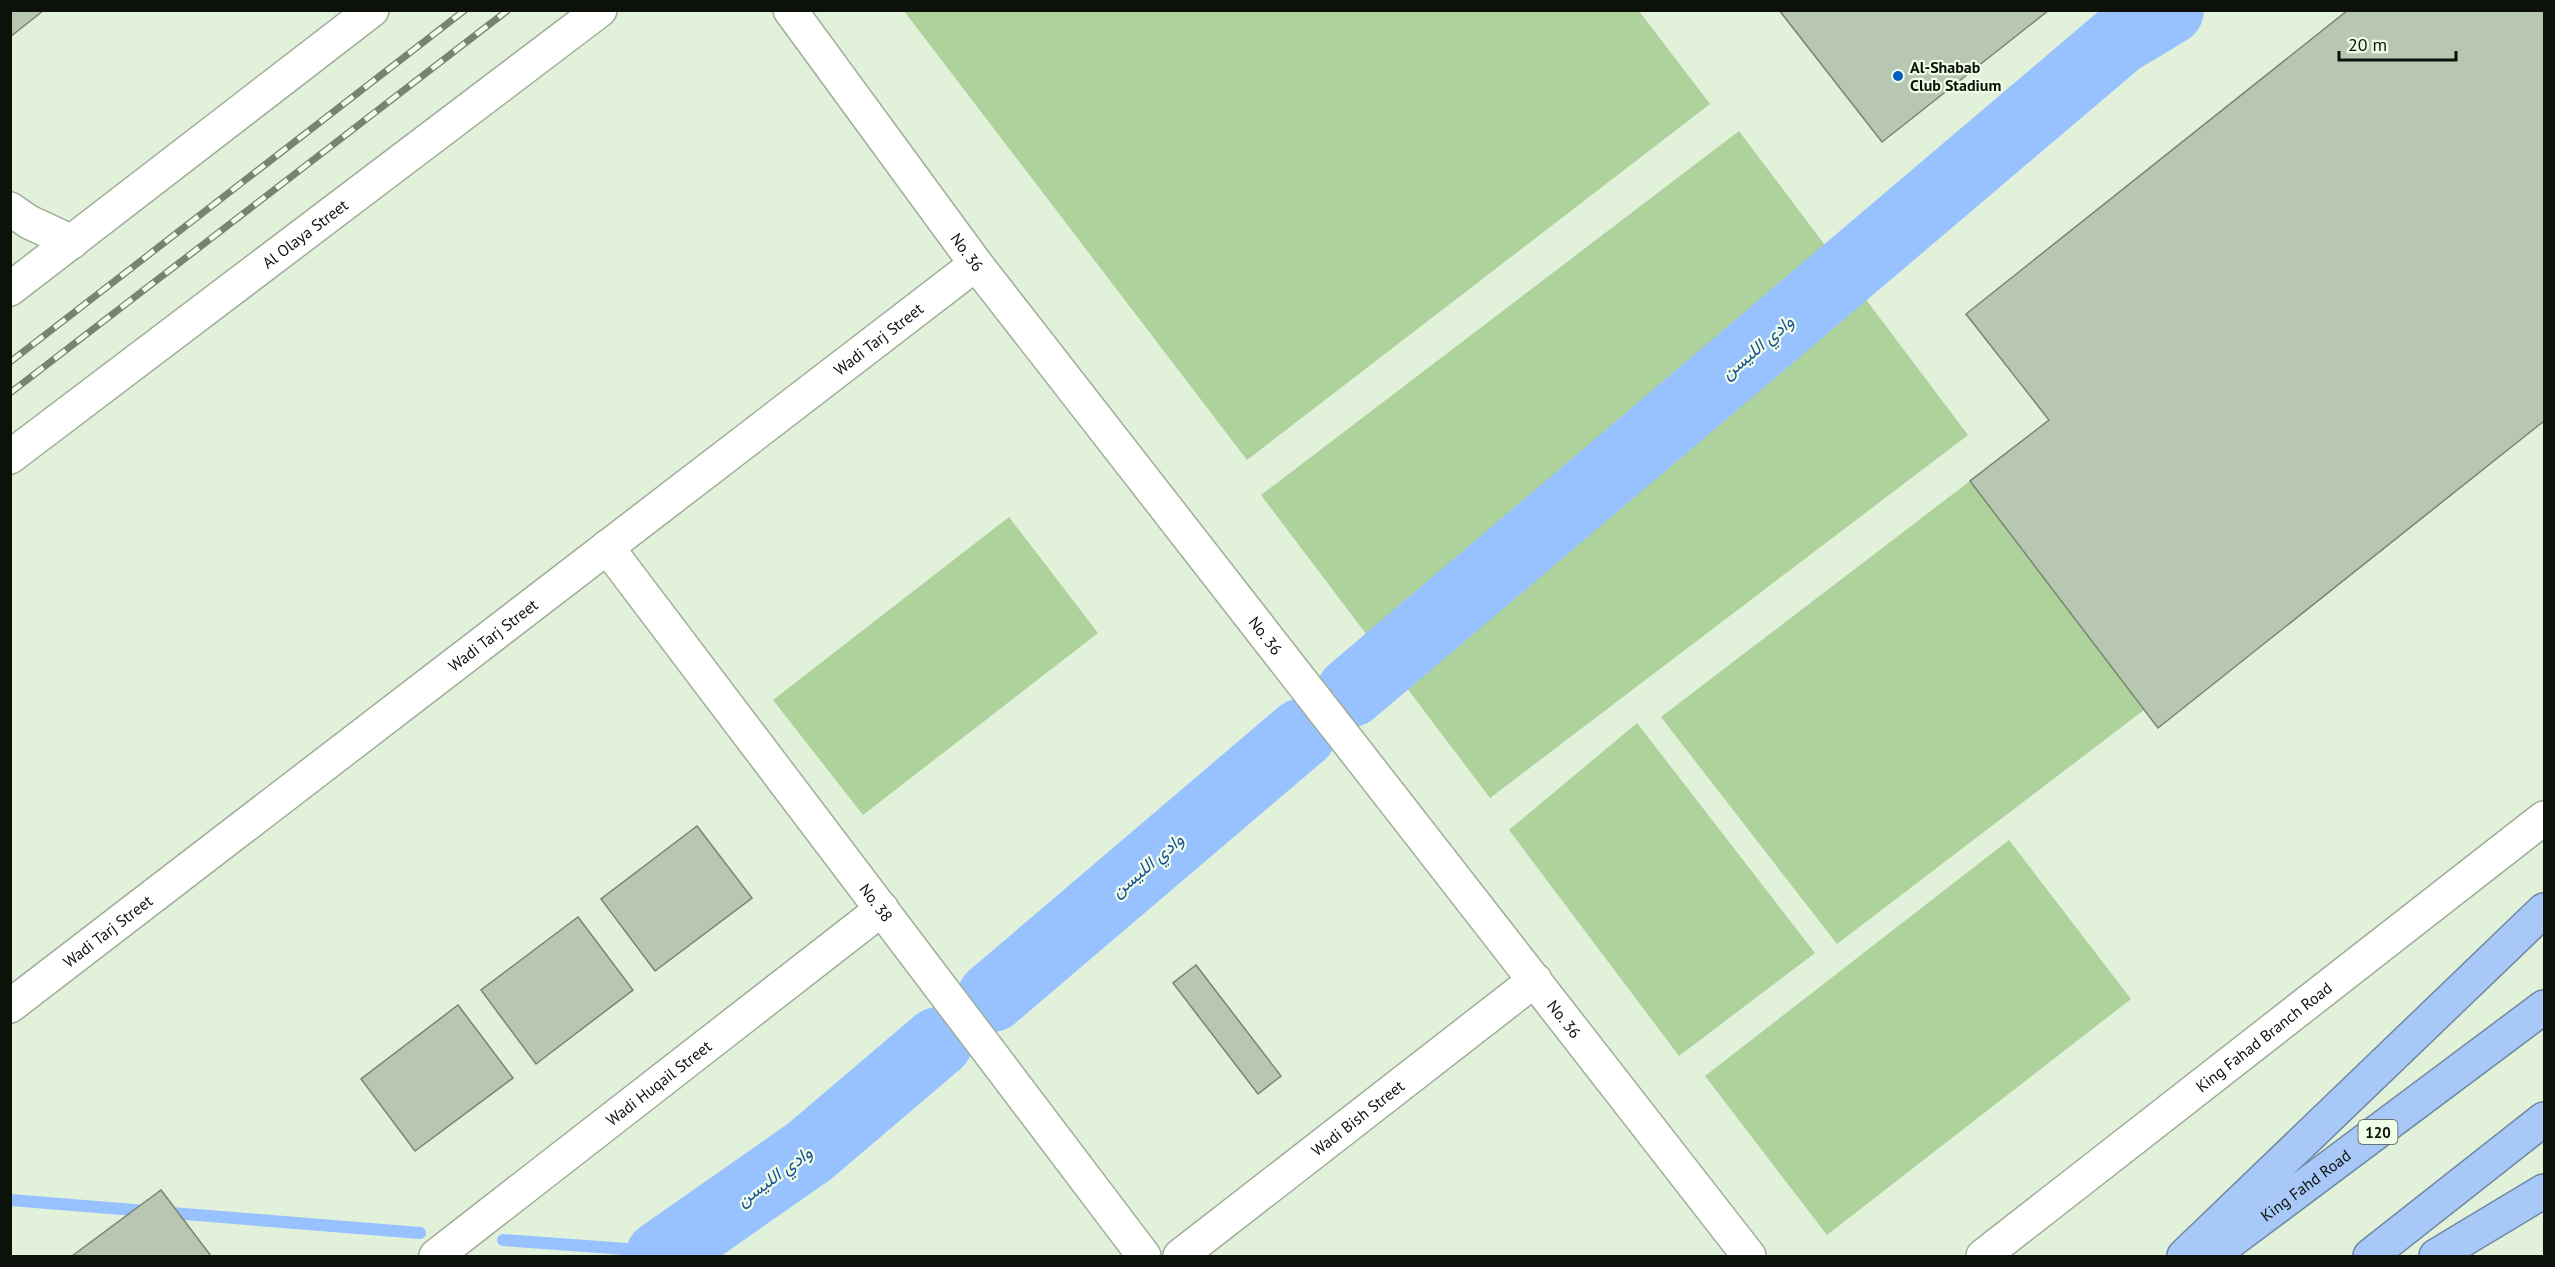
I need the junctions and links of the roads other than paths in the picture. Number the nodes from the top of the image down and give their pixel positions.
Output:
1 (372, 10) edge
2 (600, 10) edge
3 (790, 10) edge
4 (10, 209) edge
5 (72, 242) junction
6 (976, 264) junction
7 (10, 289) edge
8 (10, 457) edge
9 (607, 547) junction
10 (2544, 818) edge
11 (882, 909) junction
12 (2544, 910) edge
13 (1535, 980) junction
14 (10, 1006) edge
15 (2544, 1006) edge
16 (2544, 1119) edge
17 (2544, 1191) edge
18 (436, 1257) edge
19 (1144, 1257) edge
20 (1180, 1257) edge
21 (1749, 1257) edge
22 (1983, 1257) edge
23 (2184, 1257) edge
24 (2211, 1257) edge
25 (2370, 1257) edge
26 (2436, 1257) edge

1 - 5 street
2 - 8 street, Al Olaya Street
3 - 6 street, No. 36
4 - 5 street
5 - 7 street
6 - 9 street, Wadi Tarj Street
6 - 13 street, No. 36
9 - 11 street, No. 38
9 - 14 street, Wadi Tarj Street
10 - 22 street, King Fahad Branch Road
11 - 18 street, Wadi Huqail Street
11 - 19 street, No. 38
12 - 23 highway
13 - 20 street, Wadi Bish Street
13 - 21 street, No. 36
15 - 24 highway, King Fahd Road / 120
16 - 25 highway
17 - 26 highway

